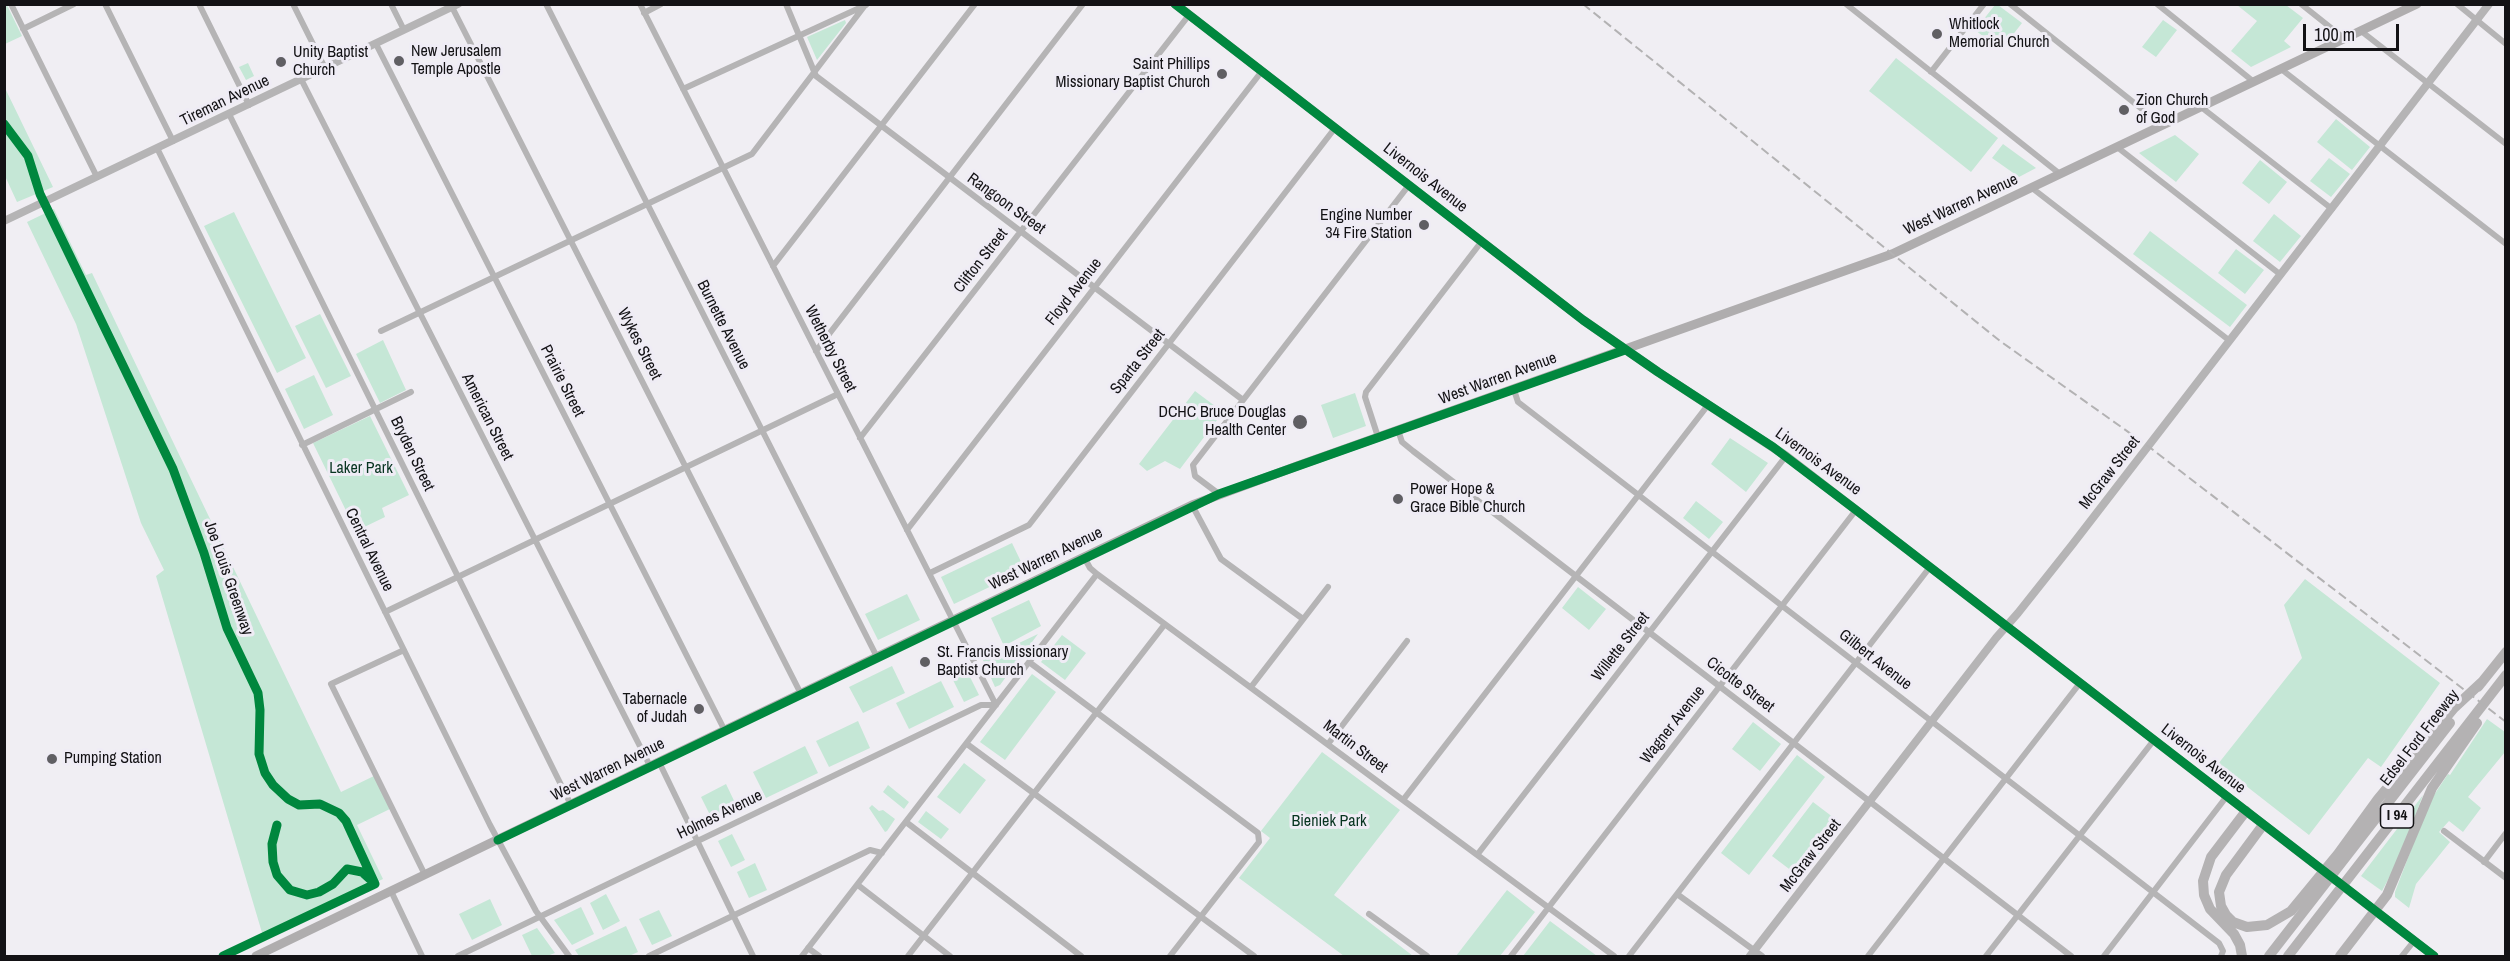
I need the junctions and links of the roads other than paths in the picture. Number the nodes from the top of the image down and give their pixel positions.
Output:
1 (11, 4) edge
2 (74, 4) edge
3 (105, 4) edge
4 (199, 4) edge
5 (293, 4) edge
6 (391, 4) edge
7 (546, 4) edge
8 (640, 4) edge
9 (661, 4) edge
10 (786, 4) edge
11 (866, 4) edge
12 (975, 4) edge
13 (1083, 4) edge
14 (1175, 4) edge
15 (1846, 4) edge
16 (1984, 4) edge
17 (2010, 4) edge
18 (2157, 4) edge
19 (2301, 4) edge
20 (2417, 4) edge
21 (2457, 4) edge
22 (2489, 4) edge
23 (455, 6) edge
24 (644, 12) junction
25 (1189, 15) junction
26 (2477, 22) junction
27 (23, 29) junction
28 (404, 30) junction
29 (2361, 31) junction
30 (799, 34) junction
31 (2345, 39) junction
32 (376, 44) junction
33 (2505, 44) edge
34 (325, 68) junction
35 (2281, 69) junction
36 (1262, 71) junction
37 (1931, 72) junction
38 (814, 73) junction
39 (301, 79) junction
40 (2254, 82) junction
41 (2428, 84) junction
42 (683, 89) junction
43 (249, 105) junction
44 (2202, 107) junction
45 (229, 114) junction
46 (2163, 125) junction
47 (881, 126) junction
48 (1335, 128) junction
49 (173, 141) junction
50 (2505, 144) edge
51 (2380, 146) junction
52 (2117, 147) junction
53 (157, 148) junction
54 (723, 168) junction
55 (2060, 174) junction
56 (97, 177) junction
57 (949, 178) junction
58 (1409, 184) junction
59 (2032, 188) junction
60 (647, 204) junction
61 (2332, 209) junction
62 (4, 221) edge
63 (1021, 231) junction
64 (571, 240) junction
65 (1482, 241) junction
66 (2505, 244) edge
67 (773, 266) junction
68 (2281, 274) junction
69 (494, 277) junction
70 (1095, 287) junction
71 (419, 312) junction
72 (381, 332) dead end
73 (2230, 341) junction
74 (1168, 344) junction
75 (1625, 350) junction
76 (816, 351) junction
77 (1514, 390) junction
78 (411, 392) dead end
79 (837, 394) junction
80 (1243, 400) junction
81 (1708, 405) junction
82 (375, 409) junction
83 (1398, 430) junction
84 (762, 431) junction
85 (1378, 437) junction
86 (860, 438) junction
87 (302, 445) junction
88 (1786, 456) junction
89 (686, 467) junction
90 (1219, 494) junction
91 (1638, 495) junction
92 (609, 504) junction
93 (1192, 505) junction
94 (1857, 510) junction
95 (907, 530) junction
96 (534, 539) junction
97 (1712, 551) junction
98 (1084, 557) junction
99 (1930, 567) junction
100 (930, 573) junction
101 (1097, 573) junction
102 (1575, 576) junction
103 (457, 577) junction
104 (1328, 587) dead end
105 (1783, 605) junction
106 (385, 612) junction
107 (1303, 620) junction
108 (952, 621) junction
109 (1165, 624) junction
110 (2007, 626) junction
111 (1648, 633) junction
112 (1407, 641) dead end
113 (404, 650) junction
114 (2505, 652) edge
115 (877, 657) junction
116 (1029, 662) junction
117 (1856, 662) junction
118 (2505, 676) edge
119 (2482, 682) junction
120 (2080, 683) junction
121 (1720, 686) junction
122 (1251, 687) junction
123 (801, 694) junction
124 (996, 705) junction
125 (1096, 712) junction
126 (1932, 721) junction
127 (725, 730) junction
128 (2154, 740) junction
129 (1793, 743) junction
130 (967, 744) junction
131 (1328, 744) junction
132 (659, 762) junction
133 (650, 766) junction
134 (2006, 778) junction
135 (1034, 794) junction
136 (2227, 796) junction
137 (1403, 800) junction
138 (1869, 802) junction
139 (571, 805) junction
140 (2246, 811) junction
141 (906, 822) junction
142 (2263, 825) junction
143 (2444, 831) dead end
144 (2505, 833) edge
145 (2080, 835) junction
146 (498, 840) junction
147 (698, 841) junction
148 (882, 853) junction
149 (1477, 855) junction
150 (1944, 859) junction
151 (2484, 862) junction
152 (973, 873) junction
153 (425, 875) junction
154 (2505, 878) edge
155 (858, 885) junction
156 (391, 891) junction
157 (2154, 892) junction
158 (1677, 894) junction
159 (1549, 908) junction
160 (2372, 909) junction
161 (1369, 914) dead end
162 (733, 916) junction
163 (2018, 916) junction
164 (540, 917) junction
165 (1200, 917) junction
166 (923, 936) junction
167 (2414, 941) junction
168 (808, 948) junction
169 (1752, 954) edge
170 (256, 957) edge
171 (422, 957) edge
172 (458, 957) edge
173 (569, 957) edge
174 (649, 957) edge
175 (753, 957) edge
176 (802, 957) edge
177 (819, 957) edge
178 (908, 957) edge
179 (950, 957) edge
180 (1082, 957) edge
181 (1170, 957) edge
182 (1254, 957) edge
183 (1426, 957) edge
184 (1512, 957) edge
185 (1614, 957) edge
186 (1629, 957) edge
187 (1762, 957) edge
188 (1868, 957) edge
189 (1986, 957) edge
190 (2071, 957) edge
191 (2104, 957) edge
192 (2221, 957) edge
193 (2242, 957) edge
194 (2269, 957) edge
195 (2288, 957) edge
196 (2340, 957) edge
197 (2402, 957) edge
198 (2434, 957) edge

1 - 27 street
2 - 27 street
3 - 49 street
4 - 43 street
5 - 34 street
6 - 28 street
7 - 60 street, Burnette Avenue
8 - 24 street, Wetherby Street
9 - 24 street
10 - 30 street
11 - 30 street
11 - 38 street
12 - 47 street
13 - 57 street
14 - 25 main road, Livernois Avenue
15 - 37 street
16 - 37 street
17 - 46 street
18 - 40 street
19 - 31 street
20 - 29 main road, West Warren Avenue
21 - 26 street
22 - 26 street, McGraw Street
23 - 28 street, Tireman Avenue
23 - 64 street, Wykes Street
24 - 42 street, Wetherby Street
25 - 36 main road, Livernois Avenue
25 - 63 street, Clifton Street
26 - 33 street
26 - 41 street, McGraw Street
27 - 56 street
28 - 32 street, Tireman Avenue
29 - 31 main road, West Warren Avenue
29 - 41 street
30 - 38 street
30 - 42 street
31 - 35 main road, West Warren Avenue
32 - 34 street, Tireman Avenue
32 - 69 street, Prairie Street
34 - 39 street, Tireman Avenue
35 - 40 main road, West Warren Avenue
35 - 51 street
36 - 48 main road, Livernois Avenue
36 - 70 street, Floyd Avenue
37 - 55 street
38 - 47 street, Rangoon Street
38 - 54 street
39 - 43 street, Tireman Avenue
39 - 71 street, American Street
40 - 44 main road, West Warren Avenue
41 - 50 street
41 - 51 street, McGraw Street
42 - 54 street, Wetherby Street
43 - 45 street, Tireman Avenue
44 - 46 main road, West Warren Avenue
44 - 61 street
45 - 49 street, Tireman Avenue
45 - 82 street, Bryden Street
46 - 52 main road, West Warren Avenue
47 - 57 street, Rangoon Street
47 - 67 street
48 - 58 main road, Livernois Avenue
48 - 74 street, Sparta Street
49 - 53 street, Tireman Avenue
51 - 61 street, McGraw Street
51 - 66 street
52 - 55 main road, West Warren Avenue
52 - 68 street
53 - 56 street, Tireman Avenue
53 - 87 street, Central Avenue
54 - 60 street
54 - 67 street, Wetherby Street
55 - 59 main road, West Warren Avenue
56 - 62 street, Tireman Avenue
57 - 63 street, Rangoon Street
57 - 76 street
58 - 65 main road, Livernois Avenue
58 - 80 street
59 - 73 street
59 - 75 main road, West Warren Avenue
60 - 64 street
60 - 84 street, Burnette Avenue
61 - 68 street, McGraw Street
63 - 70 street, Rangoon Street
63 - 86 street, Clifton Street
64 - 69 street
64 - 89 street, Wykes Street
65 - 75 main road, Livernois Avenue
65 - 85 street
67 - 76 street, Wetherby Street
68 - 73 street, McGraw Street
69 - 71 street
69 - 92 street, Prairie Street
70 - 74 street, Rangoon Street
70 - 95 street, Floyd Avenue
71 - 72 street
71 - 96 street, American Street
73 - 110 street, McGraw Street
74 - 80 street, Rangoon Street
74 - 100 street, Sparta Street
75 - 77 main road, West Warren Avenue
75 - 81 main road, Livernois Avenue
76 - 79 street, Wetherby Street
77 - 83 main road, West Warren Avenue
77 - 91 street, Gilbert Avenue
78 - 82 street
79 - 84 street
79 - 86 street, Wetherby Street
80 - 90 street
81 - 88 main road, Livernois Avenue
81 - 91 street
82 - 87 street
82 - 103 street, Bryden Street
83 - 85 main road, West Warren Avenue
83 - 102 street, Cicotte Street
84 - 89 street
84 - 115 street, Burnette Avenue
85 - 90 main road, West Warren Avenue
86 - 95 street, Wetherby Street
87 - 106 street, Central Avenue
88 - 94 main road, Livernois Avenue
88 - 97 street, Willette Street
89 - 92 street
89 - 123 street, Wykes Street
90 - 93 main road, West Warren Avenue
91 - 97 street, Gilbert Avenue
91 - 102 street
92 - 96 street
92 - 127 street, Prairie Street
93 - 98 main road, West Warren Avenue
93 - 107 street
94 - 99 main road, Livernois Avenue
94 - 105 street, Wagner Avenue
95 - 100 street, Wetherby Street
96 - 103 street
96 - 133 street, American Street
97 - 105 street, Gilbert Avenue
97 - 111 street, Willette Street
98 - 101 street, Martin Street
98 - 108 main road, West Warren Avenue
99 - 110 main road, Livernois Avenue
99 - 117 street
100 - 108 street, Wetherby Street
101 - 109 street, Martin Street
101 - 116 street
102 - 111 street, Cicotte Street
102 - 137 street
103 - 106 street
103 - 139 street, Bryden Street
104 - 107 street
105 - 117 street, Gilbert Avenue
105 - 121 street, Wagner Avenue
106 - 113 street, Central Avenue
107 - 122 street
108 - 115 main road, West Warren Avenue
108 - 124 street, Wetherby Street
109 - 122 street, Martin Street
109 - 125 street
110 - 120 main road, Livernois Avenue
110 - 126 street, McGraw Street
111 - 121 street, Cicotte Street
111 - 149 street, Willette Street
112 - 131 street
113 - 146 street, Central Avenue
113 - 153 street
114 - 119 highway, Edsel Ford Freeway / I 94
115 - 123 main road, West Warren Avenue
116 - 124 street
116 - 125 street
117 - 126 street, Gilbert Avenue
117 - 129 street
118 - 160 highway
118 - 195 highway, Edsel Ford Freeway / I 94
119 - 142 highway
119 - 194 highway, Edsel Ford Freeway / I 94
120 - 128 main road, Livernois Avenue
120 - 134 street
121 - 129 street, Cicotte Street
121 - 159 street, Wagner Avenue
122 - 131 street, Martin Street
123 - 127 main road, West Warren Avenue
124 - 130 street
124 - 147 street, Holmes Avenue
125 - 135 street
125 - 165 street
126 - 134 street, Gilbert Avenue
126 - 138 street, McGraw Street
127 - 132 main road, West Warren Avenue
128 - 136 main road, Livernois Avenue
128 - 145 street
129 - 138 street, Cicotte Street
129 - 158 street
130 - 135 street
130 - 141 street
131 - 137 street, Martin Street
132 - 133 main road, West Warren Avenue
132 - 147 street
133 - 139 main road, West Warren Avenue
134 - 145 street, Gilbert Avenue
134 - 150 street
135 - 152 street
135 - 165 street
136 - 140 main road, Livernois Avenue
136 - 157 street
137 - 149 street, Martin Street
138 - 150 street, Cicotte Street
138 - 169 street, McGraw Street
139 - 146 main road, West Warren Avenue
140 - 142 main road, Livernois Avenue
140 - 193 highway
141 - 148 street
141 - 152 street
142 - 160 main road, Livernois Avenue, bridge
143 - 151 street
144 - 151 street
145 - 157 street, Gilbert Avenue
145 - 163 street
146 - 153 main road, West Warren Avenue
146 - 164 street, Central Avenue
147 - 162 street
147 - 164 street, Holmes Avenue
148 - 155 street
148 - 162 street
149 - 159 street, Martin Street
150 - 163 street, Cicotte Street
150 - 188 street
151 - 154 street
152 - 166 street
152 - 180 street
153 - 156 main road, West Warren Avenue
155 - 166 street
155 - 168 street
156 - 170 main road, West Warren Avenue
156 - 171 street
157 - 191 street
157 - 192 street, Gilbert Avenue
158 - 169 street
158 - 186 street
159 - 184 street, Wagner Avenue
159 - 185 street, Martin Street
160 - 167 main road, Livernois Avenue
160 - 196 highway
161 - 183 street
162 - 174 street
162 - 175 street
163 - 189 street
163 - 190 street, Cicotte Street
164 - 172 street, Holmes Avenue
164 - 173 street, Central Avenue
165 - 181 street
165 - 182 street
166 - 178 street
166 - 179 street
167 - 197 street
167 - 198 main road, Livernois Avenue
168 - 176 street
168 - 177 street
169 - 187 street

